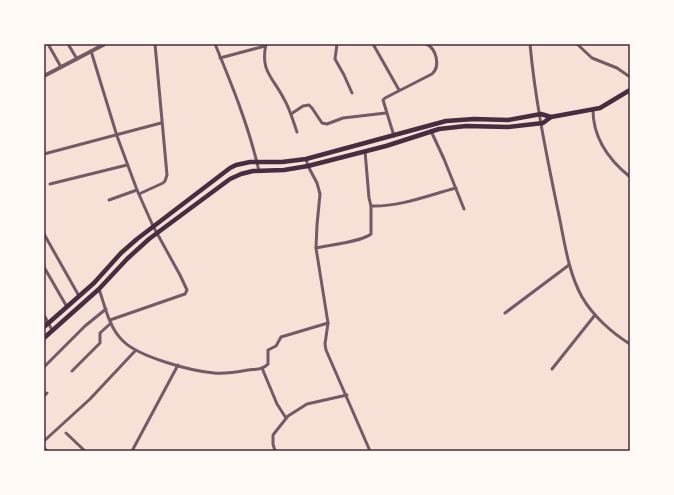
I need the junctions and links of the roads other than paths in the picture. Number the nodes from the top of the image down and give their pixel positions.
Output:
1 (48, 44) edge
2 (68, 44) edge
3 (105, 44) edge
4 (155, 44) edge
5 (215, 44) edge
6 (337, 44) edge
7 (374, 44) edge
8 (426, 44) edge
9 (530, 44) edge
10 (577, 44) edge
11 (266, 45) edge
12 (91, 51) junction
13 (220, 58) junction
14 (77, 59) junction
15 (61, 67) junction
16 (44, 76) edge
17 (630, 77) edge
18 (399, 90) junction
19 (630, 90) edge
20 (352, 93) dead end
21 (593, 110) junction
22 (386, 113) junction
23 (290, 114) junction
24 (539, 115) junction
25 (551, 117) junction
26 (161, 123) junction
27 (540, 123) junction
28 (431, 131) junction
29 (297, 132) dead end
30 (117, 136) junction
31 (394, 136) junction
32 (384, 139) junction
33 (386, 146) junction
34 (344, 149) junction
35 (365, 151) junction
36 (44, 154) edge
37 (346, 156) junction
38 (306, 159) junction
39 (257, 161) junction
40 (127, 165) junction
41 (308, 166) junction
42 (259, 171) junction
43 (630, 177) edge
44 (50, 184) dead end
45 (456, 188) junction
46 (137, 190) junction
47 (139, 194) junction
48 (109, 200) dead end
49 (371, 206) junction
50 (464, 210) dead end
51 (153, 226) junction
52 (157, 232) junction
53 (44, 234) edge
54 (316, 248) junction
55 (570, 264) junction
56 (44, 267) edge
57 (99, 289) junction
58 (79, 296) junction
59 (67, 307) junction
60 (106, 309) junction
61 (505, 313) dead end
62 (44, 315) edge
63 (595, 315) junction
64 (110, 321) junction
65 (328, 323) junction
66 (49, 324) junction
67 (44, 328) edge
68 (52, 330) junction
69 (44, 338) edge
70 (630, 344) edge
71 (135, 351) junction
72 (178, 366) junction
73 (44, 367) edge
74 (262, 368) junction
75 (552, 369) dead end
76 (72, 371) dead end
77 (47, 393) dead end
78 (347, 395) junction
79 (44, 396) edge
80 (286, 418) junction
81 (66, 433) dead end
82 (44, 441) edge
83 (44, 448) edge
84 (47, 451) edge
85 (85, 451) edge
86 (132, 451) edge
87 (275, 451) edge
88 (370, 451) edge

1 - 15 street
2 - 14 street
3 - 12 street
4 - 26 street
5 - 13 street
6 - 20 street
7 - 18 street
8 - 18 street
9 - 24 street
10 - 17 street
11 - 13 street
11 - 23 street
12 - 14 street
12 - 30 street
13 - 39 street
14 - 15 street
15 - 16 street
18 - 22 street
19 - 21 main road
21 - 25 main road
21 - 43 street
22 - 23 street
22 - 31 street
23 - 29 street
24 - 25 main road
24 - 27 street
24 - 31 main road
25 - 27 main road
26 - 30 street
26 - 47 street
27 - 28 main road
27 - 55 street
28 - 33 main road
28 - 45 street
30 - 36 street
30 - 40 street
31 - 32 main road
32 - 33 main road
32 - 34 main road
33 - 35 main road
34 - 37 main road
34 - 38 main road
35 - 37 main road
35 - 49 street
37 - 41 main road
38 - 39 main road
38 - 41 street
39 - 42 street
39 - 51 main road
40 - 44 street
40 - 46 street
41 - 42 main road
41 - 54 street
42 - 52 main road
45 - 49 street
45 - 50 street
46 - 47 street
46 - 48 street
47 - 51 street
49 - 54 street
51 - 52 street
51 - 58 main road
52 - 57 main road
52 - 64 street
53 - 58 street
54 - 65 street
55 - 61 street
55 - 63 street
56 - 59 street
57 - 60 street
57 - 68 main road
58 - 59 main road
59 - 66 main road
60 - 64 street
60 - 73 street
62 - 66 street
63 - 70 street
63 - 75 street
64 - 71 street
64 - 76 street
65 - 74 street
65 - 78 street
66 - 67 main road
66 - 68 street
68 - 69 main road
71 - 72 street
71 - 82 street
72 - 74 street
72 - 86 street
74 - 80 street
77 - 79 street
78 - 80 street
78 - 88 street
80 - 87 street
81 - 85 street
83 - 84 street

